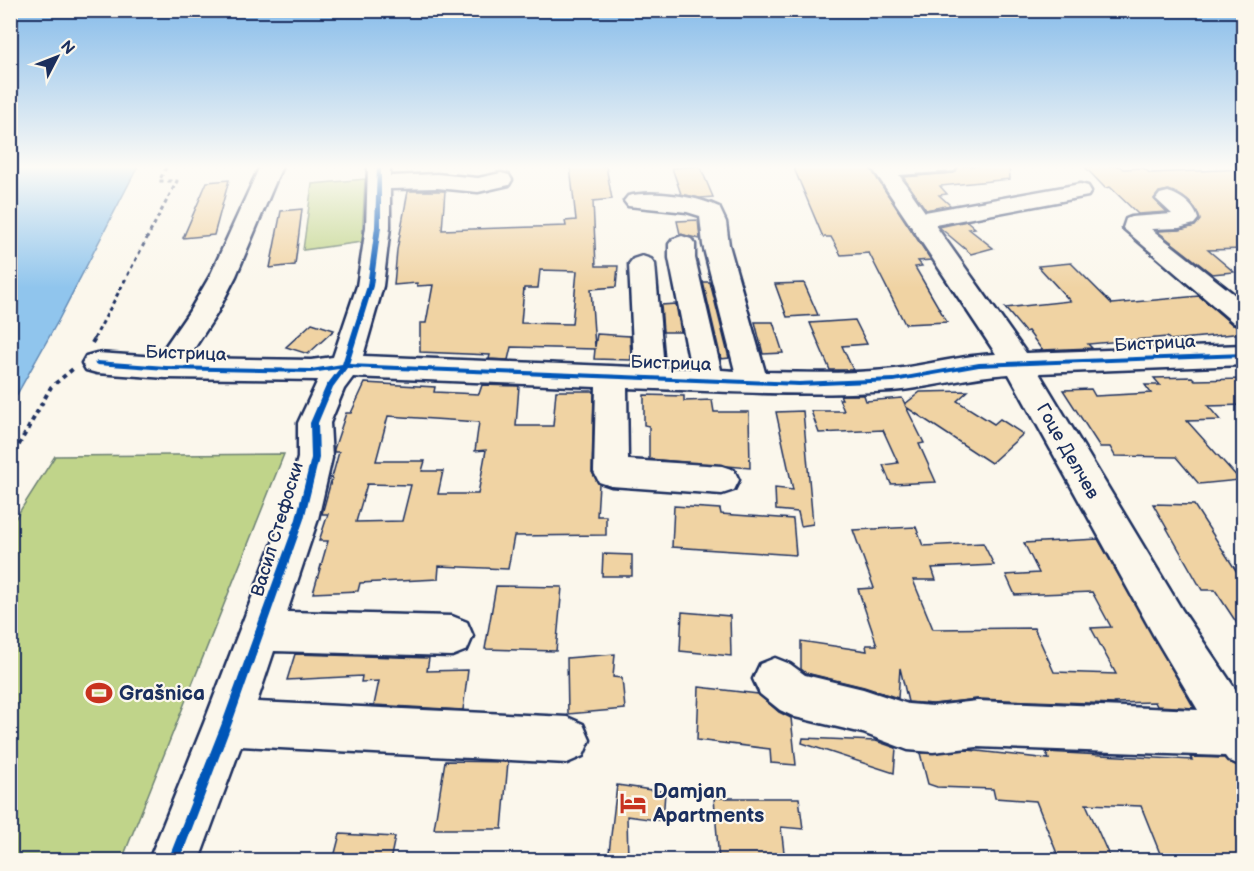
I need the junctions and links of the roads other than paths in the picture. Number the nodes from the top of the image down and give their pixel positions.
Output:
1 (253, 207) edge
2 (378, 207) edge
3 (700, 207) edge
4 (908, 207) edge
5 (993, 207) edge
6 (1177, 207) edge
7 (917, 220) junction
8 (682, 244) dead end
9 (642, 264) dead end
10 (1244, 317) edge
11 (1244, 355) edge
12 (90, 361) road end
13 (1018, 364) junction
14 (345, 366) junction
15 (166, 368) junction
16 (612, 376) junction
17 (650, 377) junction
18 (708, 379) junction
19 (753, 382) junction
20 (722, 480) dead end
21 (260, 631) junction
22 (452, 636) dead end
23 (775, 679) dead end
24 (227, 723) junction
25 (1240, 739) edge
26 (567, 740) dead end
27 (174, 861) edge

1 - 15 street
2 - 14 street, Васил Стефоски
3 - 19 street
4 - 7 street, Гоце Делчев
5 - 7 street
6 - 10 street
7 - 13 street, Гоце Делчев
8 - 18 street
9 - 17 street
11 - 13 street, Бистрица
12 - 15 street, Бистрица
13 - 19 street, Бистрица
13 - 25 street, Гоце Делчев
14 - 15 street, Бистрица
14 - 16 street, Бистрица
14 - 21 street, Васил Стефоски
16 - 17 street, Бистрица
16 - 20 street
17 - 18 street, Бистрица
18 - 19 street, Бистрица
21 - 22 street
21 - 24 street, Васил Стефоски
23 - 25 street
24 - 26 street
24 - 27 street, Васил Стефоски

